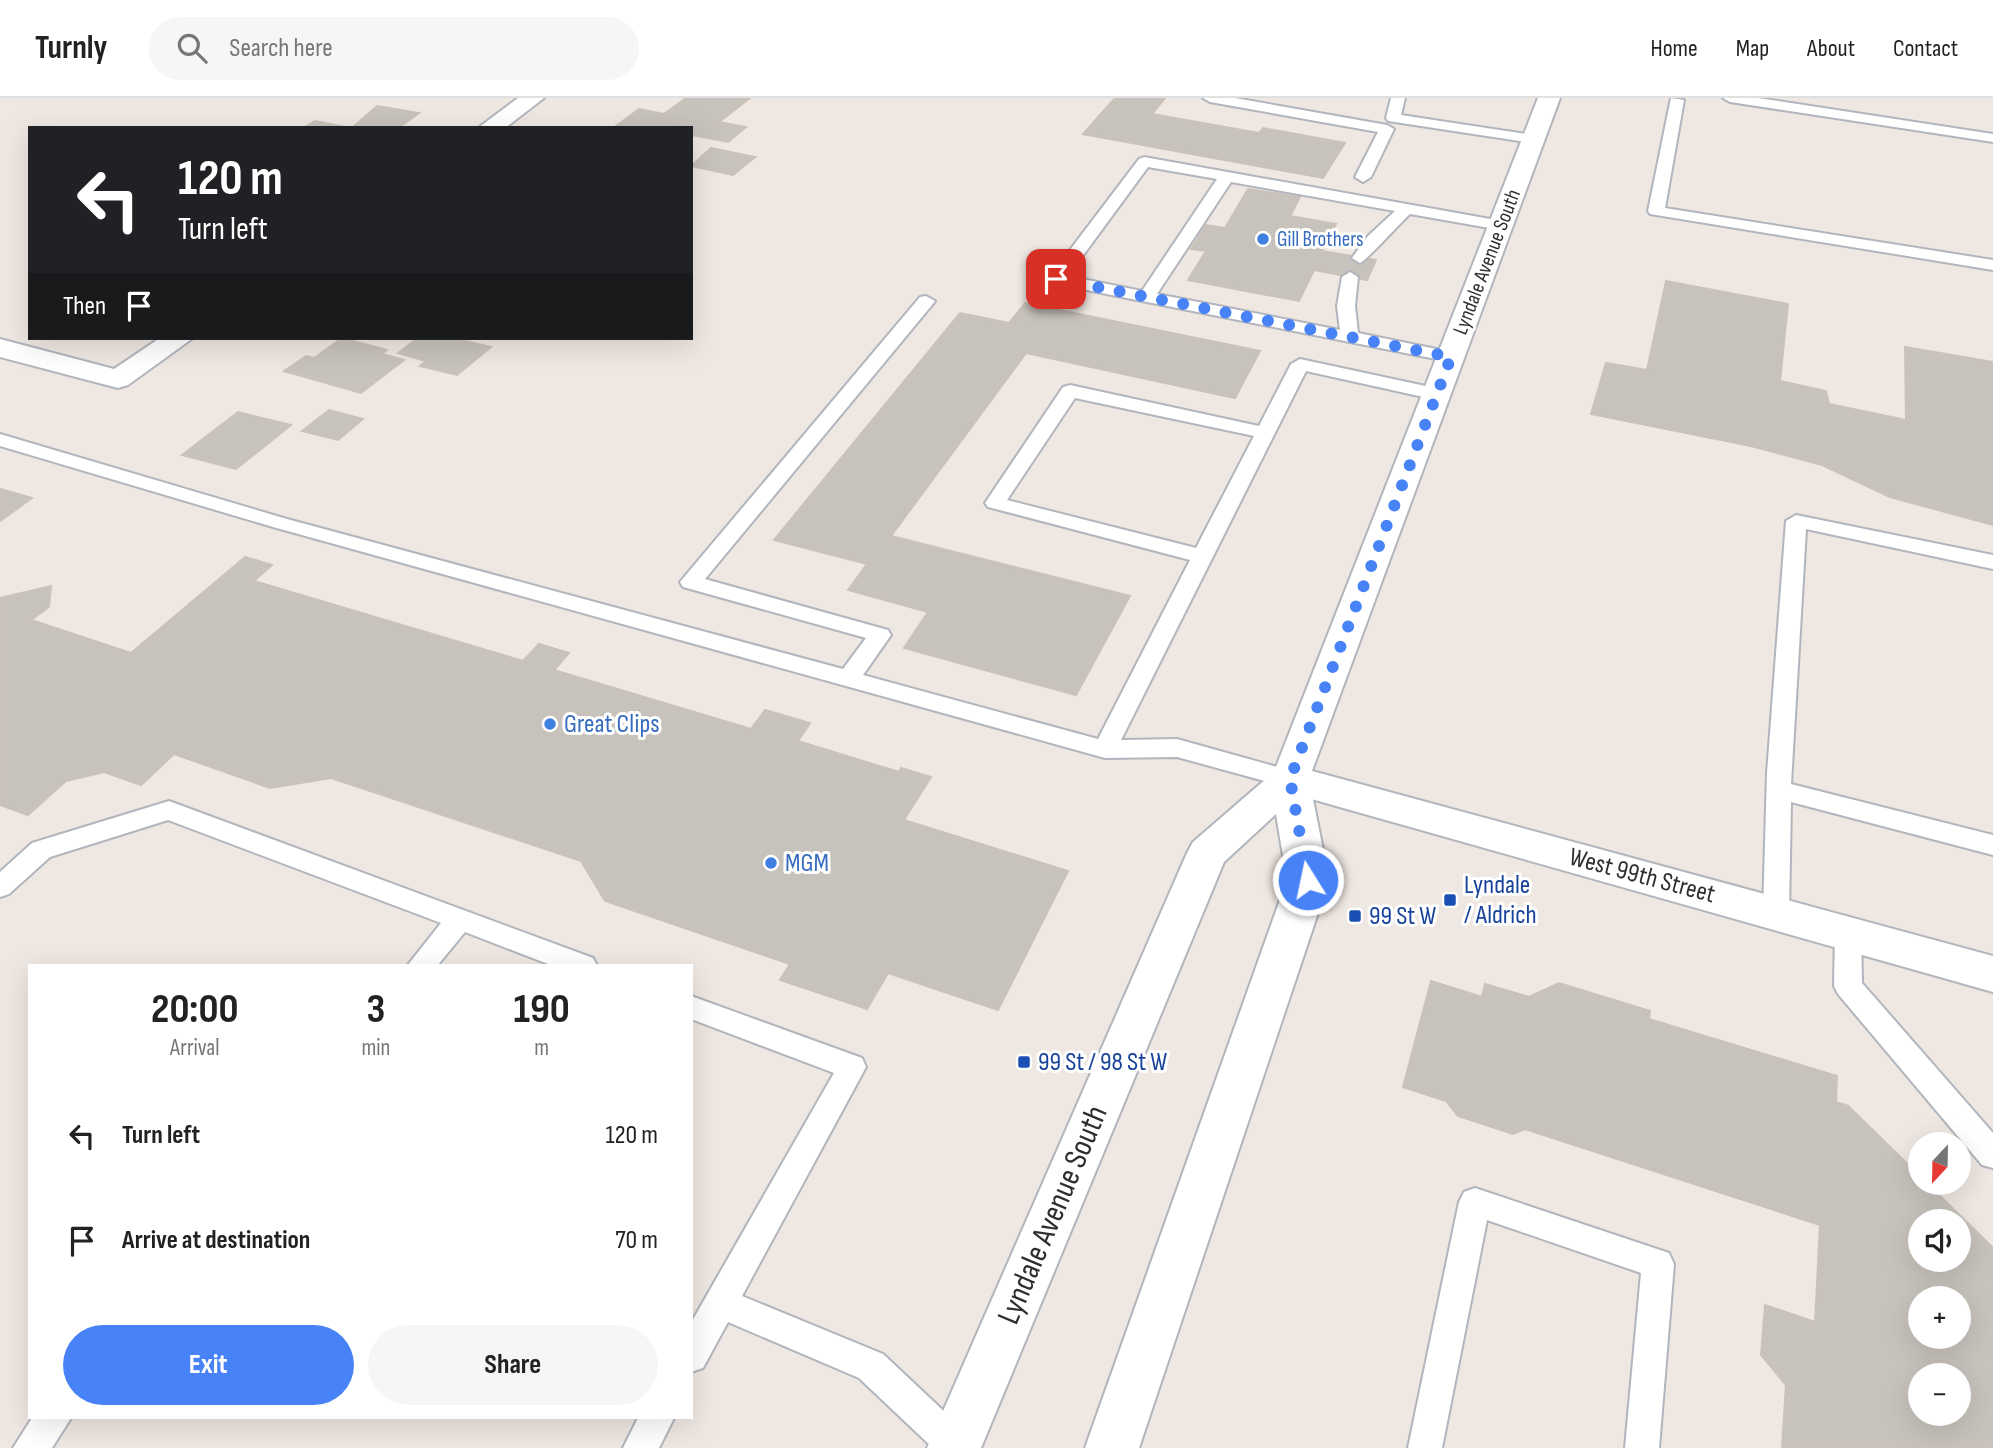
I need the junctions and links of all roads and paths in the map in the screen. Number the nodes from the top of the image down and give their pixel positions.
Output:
1 (533, 98) edge
2 (1210, 98) edge
3 (1398, 98) edge
4 (1549, 98) edge
5 (1730, 98) edge
6 (1676, 99) edge
7 (1390, 124) junction
8 (492, 126) edge
9 (1993, 138) edge
10 (1533, 139) junction
11 (1227, 177) junction
12 (1363, 177) dead end
13 (1407, 208) junction
14 (1501, 225) junction
15 (1360, 258) dead end
16 (1987, 272) edge
17 (1350, 277) dead end
18 (1146, 297) junction
19 (926, 301) dead end
20 (1350, 337) junction
21 (176, 340) edge
22 (0, 348) edge
23 (1451, 357) junction
24 (1437, 394) junction
25 (1265, 433) junction
26 (0, 440) edge
27 (1202, 556) junction
28 (1993, 562) edge
29 (850, 677) junction
30 (1105, 749) junction
31 (1290, 779) junction
32 (1779, 790) junction
33 (1993, 845) edge
34 (0, 887) edge
35 (1776, 913) junction
36 (460, 919) junction
37 (1848, 933) junction
38 (423, 964) edge
39 (578, 964) edge
40 (1993, 974) edge
41 (693, 1008) edge
42 (1993, 1155) edge
43 (721, 1303) junction
44 (693, 1352) edge
45 (53, 1419) edge
46 (656, 1419) edge
47 (957, 1447) edge
48 (30, 1448) edge
49 (640, 1448) edge
50 (1112, 1448) edge
51 (1425, 1448) edge
52 (1642, 1448) edge

1 - 8 street
2 - 7 lane
3 - 7 lane
4 - 10 street, Lyndale Avenue South
5 - 9 lane
6 - 16 lane
7 - 10 lane
7 - 12 lane
10 - 14 street, Lyndale Avenue South
11 - 13 lane
11 - 18 lane
11 - 18 lane
13 - 14 lane
13 - 15 lane
14 - 23 street, Lyndale Avenue South
17 - 20 lane
18 - 20 lane
19 - 29 lane
20 - 23 lane
21 - 22 street
23 - 24 street, Lyndale Avenue South
24 - 25 lane
24 - 31 street, Lyndale Avenue South
25 - 27 lane
25 - 27 lane
26 - 29 lane
27 - 30 lane
28 - 32 lane
29 - 30 lane
30 - 31 lane
31 - 35 street, West 99th Street
31 - 47 street, Lyndale Avenue South
31 - 50 street
32 - 33 lane
32 - 35 lane
34 - 36 lane
35 - 37 street, West 99th Street
36 - 38 lane
36 - 39 lane
37 - 40 street, West 99th Street
37 - 42 lane
41 - 43 lane
43 - 44 lane
43 - 47 lane
45 - 48 lane
46 - 49 lane
51 - 52 lane

